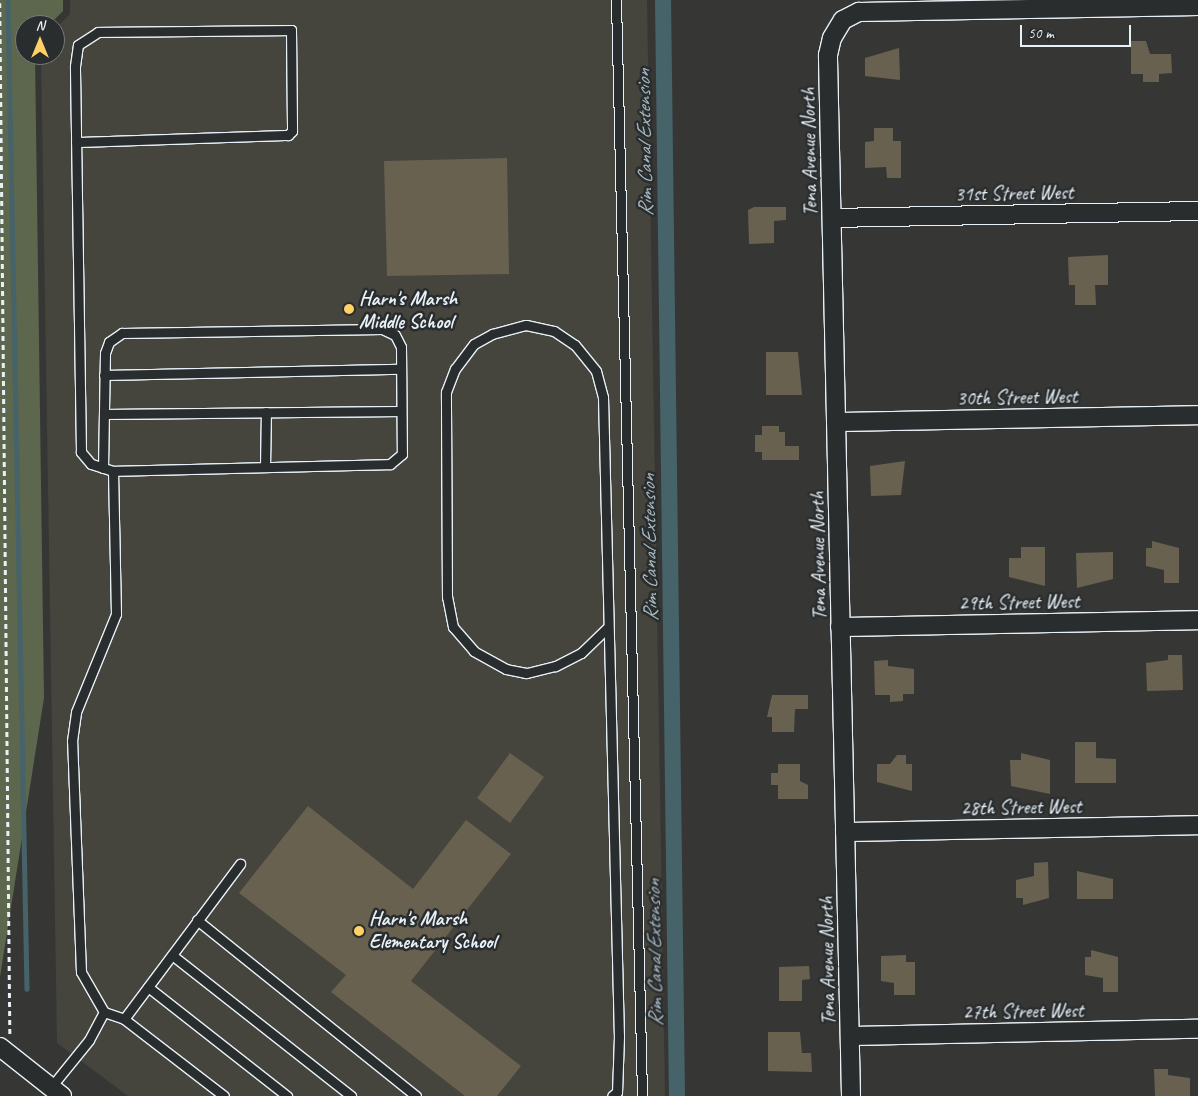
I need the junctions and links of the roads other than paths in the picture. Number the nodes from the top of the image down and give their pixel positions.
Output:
1 (616, 0) edge
2 (1198, 6) edge
3 (76, 142) junction
4 (1198, 211) edge
5 (832, 218) junction
6 (401, 369) junction
7 (104, 375) junction
8 (401, 411) junction
9 (266, 412) junction
10 (104, 414) junction
11 (1198, 415) edge
12 (836, 422) junction
13 (265, 467) junction
14 (103, 468) junction
15 (113, 471) junction
16 (1198, 620) edge
17 (840, 627) junction
18 (607, 628) junction
19 (1198, 825) edge
20 (845, 832) junction
21 (240, 864) dead end
22 (198, 920) junction
23 (172, 955) junction
24 (148, 987) junction
25 (104, 1012) junction
26 (124, 1019) junction
27 (1198, 1029) edge
28 (850, 1036) junction
29 (5, 1051) edge
30 (56, 1091) edge
31 (224, 1096) edge
32 (287, 1096) edge
33 (351, 1096) edge
34 (416, 1096) edge
35 (612, 1096) edge
36 (642, 1096) edge
37 (851, 1096) edge

1 - 36 lane
2 - 5 street, Tena Avenue North
3 - 3 lane
3 - 14 lane
4 - 5 street, 31st Street West
5 - 12 street, Tena Avenue North
6 - 7 lane
6 - 7 lane
6 - 8 lane
7 - 10 lane
8 - 9 lane
8 - 13 lane
9 - 10 lane
9 - 13 lane
10 - 14 lane
11 - 12 street, 30th Street West
12 - 17 street, Tena Avenue North
13 - 15 lane
14 - 15 lane
15 - 25 lane
16 - 17 street, 29th Street West
17 - 20 street, Tena Avenue North
18 - 18 lane
18 - 35 lane
19 - 20 street, 28th Street West
20 - 28 street, Tena Avenue North
21 - 22 lane
22 - 23 lane
22 - 34 lane
23 - 24 lane
23 - 33 lane
24 - 26 lane
24 - 32 lane
25 - 26 lane
25 - 30 lane
26 - 31 lane
27 - 28 street, 27th Street West
28 - 37 street, Tena Avenue North
29 - 30 street

